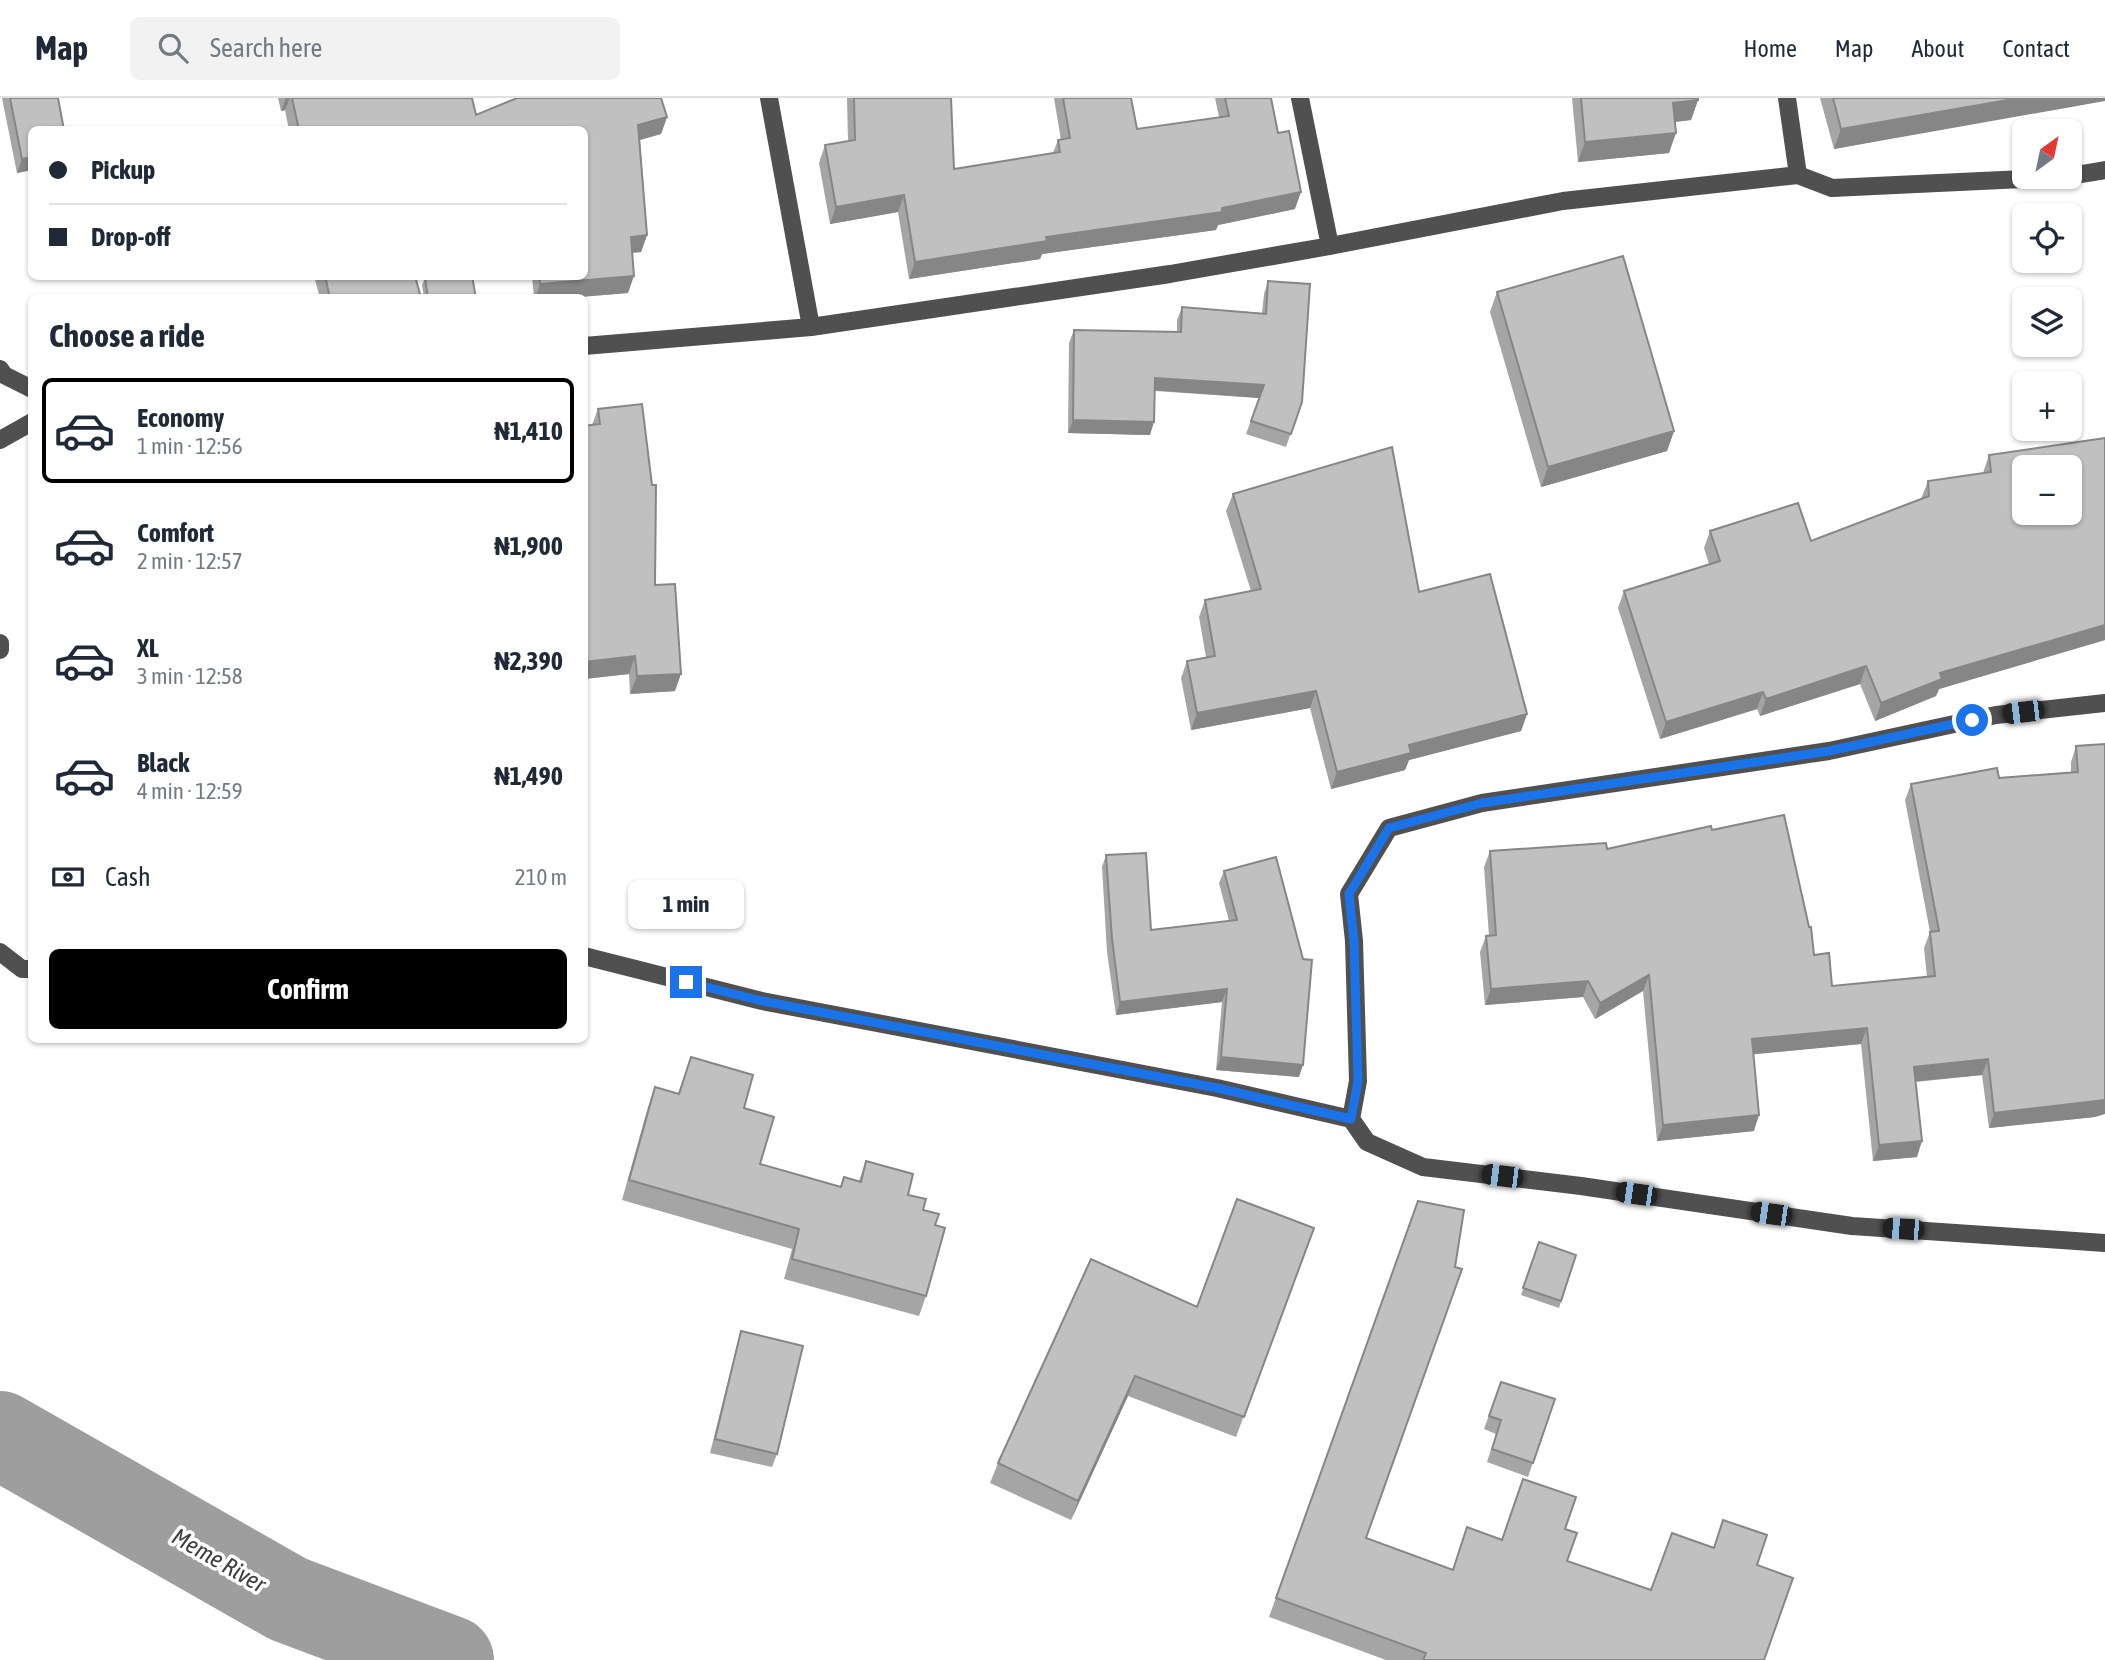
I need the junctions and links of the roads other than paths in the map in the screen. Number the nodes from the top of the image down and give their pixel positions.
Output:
1 (769, 98) edge
2 (1300, 98) edge
3 (1787, 98) edge
4 (2105, 170) edge
5 (2082, 174) edge
6 (1798, 175) junction
7 (2012, 179) edge
8 (1330, 246) junction
9 (811, 327) junction
10 (588, 346) edge
11 (1, 377) edge
12 (28, 387) edge
13 (28, 424) edge
14 (0, 440) edge
15 (0, 643) edge
16 (0, 650) edge
17 (2105, 703) edge
18 (0, 952) edge
19 (588, 958) edge
20 (28, 969) edge
21 (1351, 1119) junction
22 (2105, 1243) edge

1 - 9 street
2 - 8 street
3 - 6 street
4 - 5 street
6 - 7 street
6 - 8 street
8 - 9 street
9 - 10 street
11 - 12 street
13 - 14 street
15 - 16 street
17 - 21 street
18 - 20 street
19 - 21 street
21 - 22 street

